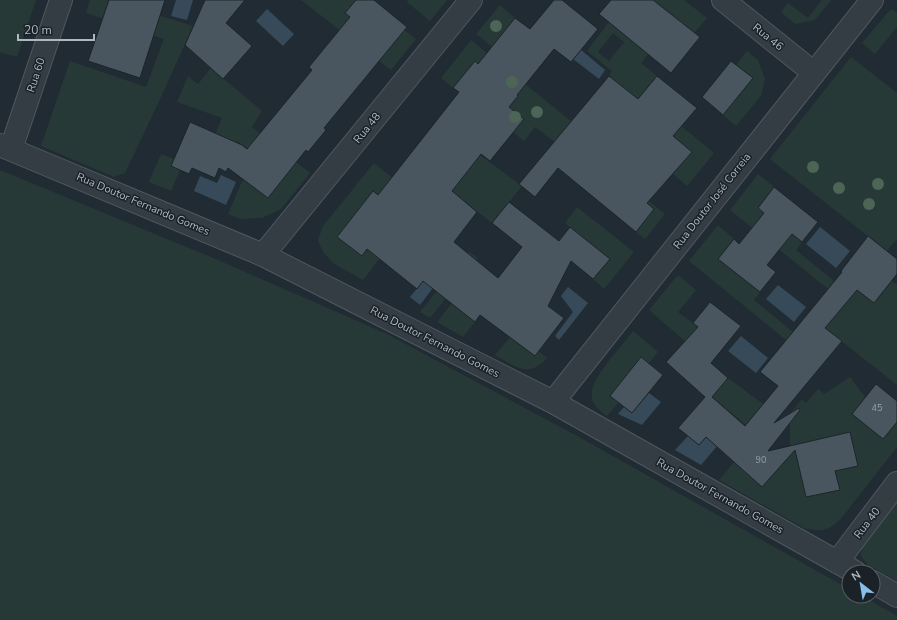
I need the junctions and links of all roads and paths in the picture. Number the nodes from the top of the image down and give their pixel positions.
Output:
1 (61, 0) edge
2 (471, 0) edge
3 (723, 0) edge
4 (872, 0) edge
5 (814, 73) junction
6 (6, 147) edge
7 (264, 255) junction
8 (553, 402) junction
9 (897, 483) edge
10 (841, 564) edge
11 (848, 564) edge
12 (881, 587) edge
13 (897, 596) edge

1 - 6 street, Rua 60
2 - 7 street, Rua 48
3 - 5 street, Rua 46
4 - 5 street, Rua Doutor José Correia
5 - 8 street, Rua Doutor José Correia
6 - 7 street, Rua Doutor Fernando Gomes
7 - 8 street, Rua Doutor Fernando Gomes
8 - 10 street, Rua Doutor Fernando Gomes
9 - 11 street, Rua 40
12 - 13 street

